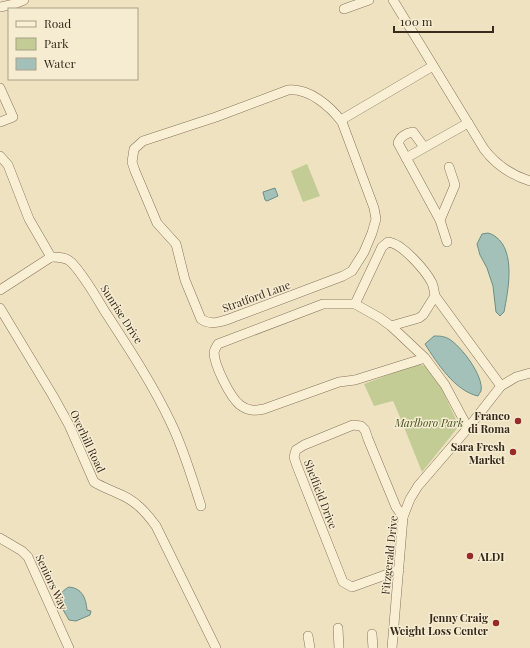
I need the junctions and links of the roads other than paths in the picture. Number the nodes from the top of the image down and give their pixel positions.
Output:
1 (24, 0) edge
2 (369, 0) edge
3 (393, 0) edge
4 (0, 6) edge
5 (344, 9) dead end
6 (433, 66) junction
7 (0, 88) edge
8 (341, 120) junction
9 (0, 122) edge
10 (468, 123) junction
11 (424, 147) junction
12 (0, 156) edge
13 (406, 158) junction
14 (449, 167) dead end
15 (530, 181) edge
16 (440, 220) junction
17 (447, 242) dead end
18 (51, 257) junction
19 (0, 290) edge
20 (435, 296) junction
21 (355, 304) junction
22 (0, 308) edge
23 (391, 326) junction
24 (425, 358) junction
25 (530, 373) edge
26 (501, 386) junction
27 (468, 428) junction
28 (201, 506) dead end
29 (403, 517) junction
30 (0, 538) edge
31 (399, 570) junction
32 (338, 628) dead end
33 (372, 634) dead end
34 (308, 636) dead end
35 (70, 648) edge
36 (216, 648) edge
37 (310, 648) edge
38 (339, 648) edge
39 (373, 648) edge
40 (392, 648) edge

1 - 4 street
2 - 5 street
3 - 6 street
6 - 8 street
6 - 10 street
7 - 9 street
8 - 8 street, Stratford Lane
10 - 11 street
10 - 15 street
11 - 13 street
11 - 13 street
12 - 18 street
13 - 16 street
14 - 16 street
16 - 17 street
18 - 19 street
18 - 28 street, Sunrise Drive
20 - 21 street
20 - 23 street
20 - 26 street
21 - 23 street
21 - 24 street
22 - 36 street, Overhill Road
23 - 24 street
24 - 27 street
25 - 26 street, Fitzgerald Drive
26 - 27 street, Fitzgerald Drive
27 - 29 street, Fitzgerald Drive
29 - 31 street, Fitzgerald Drive
29 - 31 street, Sheffield Drive
30 - 35 street, Seniors Way
31 - 40 street, Fitzgerald Drive
32 - 38 street
33 - 39 street
34 - 37 street

